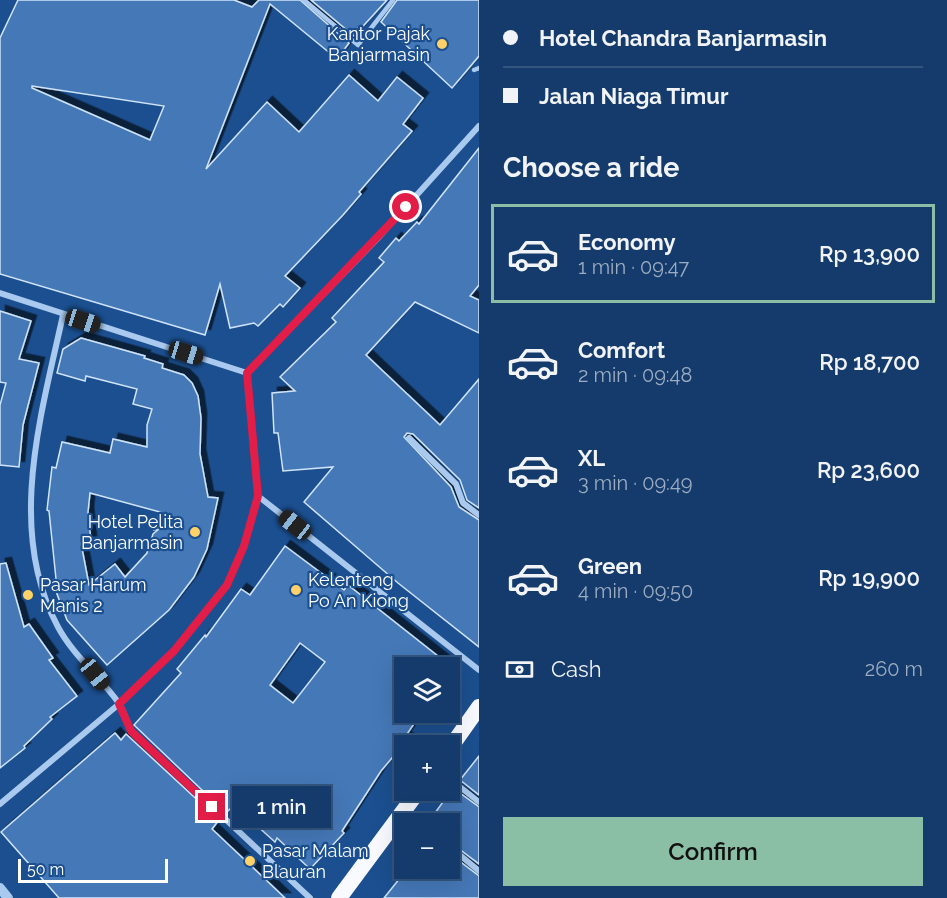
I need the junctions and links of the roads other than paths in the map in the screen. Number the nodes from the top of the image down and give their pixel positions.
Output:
1 (304, 0) edge
2 (393, 0) edge
3 (479, 126) edge
4 (0, 293) edge
5 (63, 315) junction
6 (247, 373) junction
7 (409, 438) dead end
8 (258, 496) junction
9 (479, 515) edge
10 (479, 670) edge
11 (119, 704) junction
12 (479, 707) edge
13 (459, 735) edge
14 (460, 787) edge
15 (410, 801) edge
16 (479, 802) edge
17 (0, 804) edge
18 (404, 809) junction
19 (409, 813) edge
20 (460, 855) edge
21 (479, 871) edge
22 (0, 888) edge
23 (8, 898) edge
24 (310, 898) edge
25 (339, 898) edge

1 - 2 lane
3 - 6 street
4 - 5 street
5 - 6 street
5 - 11 street
6 - 8 street
7 - 9 street
8 - 10 street
8 - 11 street
11 - 17 street
11 - 24 street
12 - 13 highway
14 - 16 street
15 - 18 highway
18 - 19 street
18 - 25 highway
20 - 21 street
22 - 23 street

